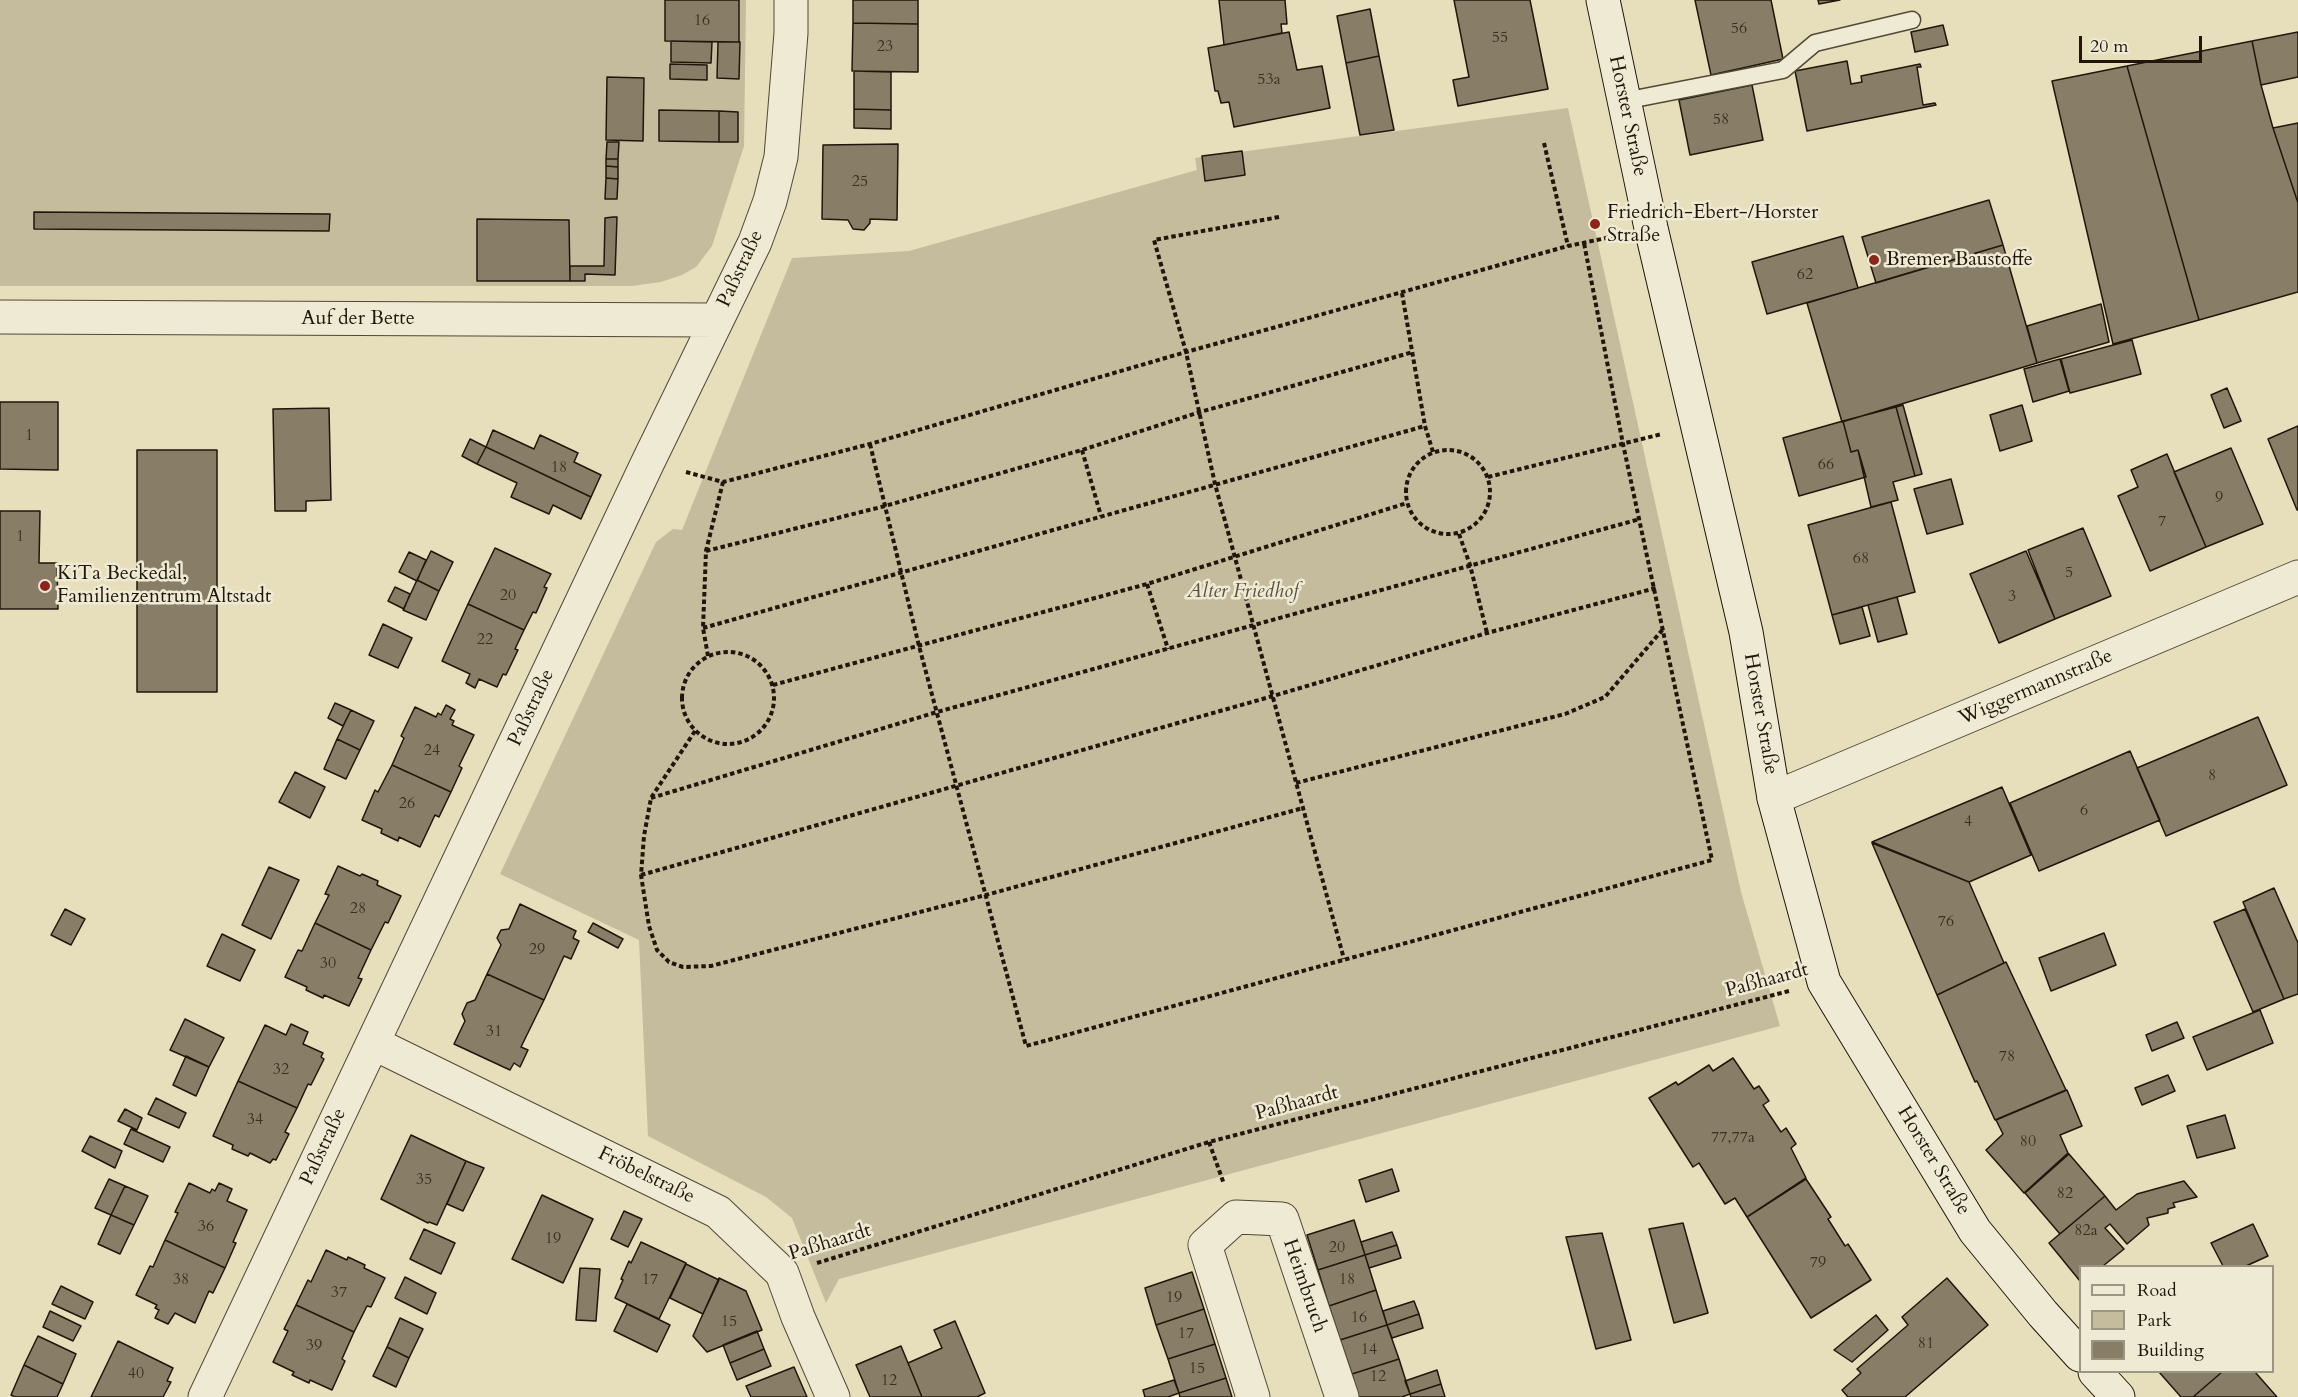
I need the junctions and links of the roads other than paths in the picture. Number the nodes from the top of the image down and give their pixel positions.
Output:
1 (791, 0) edge
2 (1603, 0) edge
3 (1912, 20) dead end
4 (1624, 101) junction
5 (0, 317) edge
6 (717, 320) junction
7 (2298, 577) edge
8 (1774, 798) junction
9 (373, 1043) junction
10 (2079, 1354) edge
11 (2097, 1373) edge
12 (205, 1397) edge
13 (833, 1397) edge
14 (1253, 1397) edge
15 (1342, 1397) edge
16 (2118, 1397) edge

1 - 6 street, Paßstraße
2 - 4 street, Horster Straße
3 - 4 lane
4 - 8 street, Horster Straße
5 - 6 street, Auf der Bette
6 - 9 street, Paßstraße
7 - 8 street, Wiggermannstraße
8 - 10 street, Horster Straße
9 - 12 street, Paßstraße
9 - 13 street, Fröbelstraße
11 - 16 street
14 - 15 street, Heimbruch

